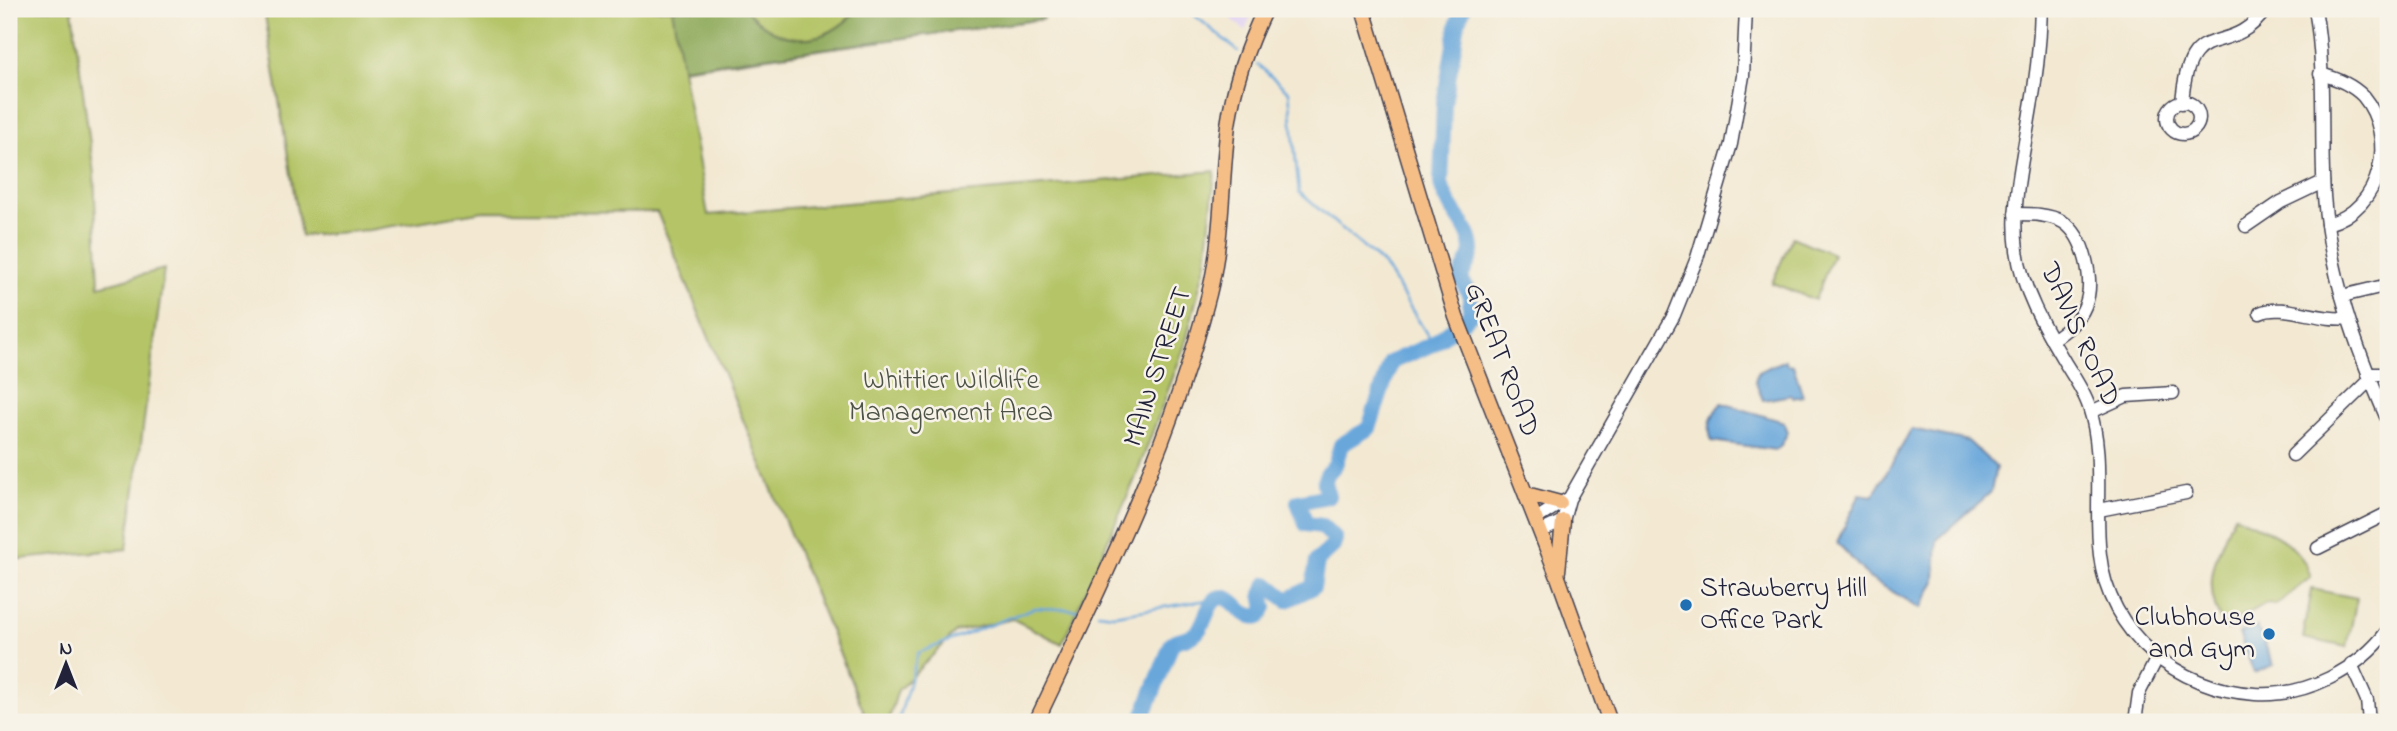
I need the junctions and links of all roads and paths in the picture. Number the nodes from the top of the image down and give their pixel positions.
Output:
1 (1265, 9) edge
2 (1363, 9) edge
3 (1746, 9) edge
4 (2041, 9) edge
5 (2266, 9) edge
6 (2315, 9) edge
7 (2320, 74) junction
8 (2182, 103) dead end
9 (2323, 182) junction
10 (2015, 214) junction
11 (2327, 224) junction
12 (2246, 226) dead end
13 (2388, 285) edge
14 (2342, 296) junction
15 (2260, 313) dead end
16 (2348, 318) junction
17 (2052, 340) junction
18 (2388, 374) edge
19 (2369, 377) junction
20 (2173, 393) dead end
21 (2091, 412) junction
22 (2388, 421) edge
23 (2293, 455) dead end
24 (2186, 493) dead end
25 (1526, 494) junction
26 (1564, 501) junction
27 (2099, 510) junction
28 (2388, 513) edge
29 (1563, 521) junction
30 (1538, 525) junction
31 (2318, 548) dead end
32 (1558, 576) junction
33 (2388, 630) edge
34 (2157, 658) junction
35 (2351, 664) junction
36 (1036, 722) edge
37 (1611, 722) edge
38 (2135, 722) edge
39 (2369, 722) edge

1 - 36 main road, MAIN STREET
2 - 25 main road, GREAT ROAD
3 - 26 street
4 - 10 street, DAVIS ROAD
5 - 8 street
6 - 7 street
7 - 9 street
7 - 11 street
9 - 11 street
9 - 12 street
10 - 17 street, DAVIS ROAD
10 - 17 street
11 - 14 street
13 - 14 street
14 - 16 street
15 - 16 street
16 - 19 street
17 - 21 street, DAVIS ROAD
18 - 19 street
19 - 22 street
19 - 23 street
20 - 21 street
21 - 27 street, DAVIS ROAD
24 - 27 street
25 - 26 main road
25 - 30 main road, GREAT ROAD
26 - 29 street
26 - 30 street
27 - 34 street, DAVIS ROAD
28 - 31 street
29 - 30 street
29 - 32 main road
30 - 32 main road, GREAT ROAD
32 - 37 main road, GREAT ROAD
33 - 35 street, DAVIS ROAD
34 - 35 street, DAVIS ROAD
34 - 38 street
35 - 39 street

